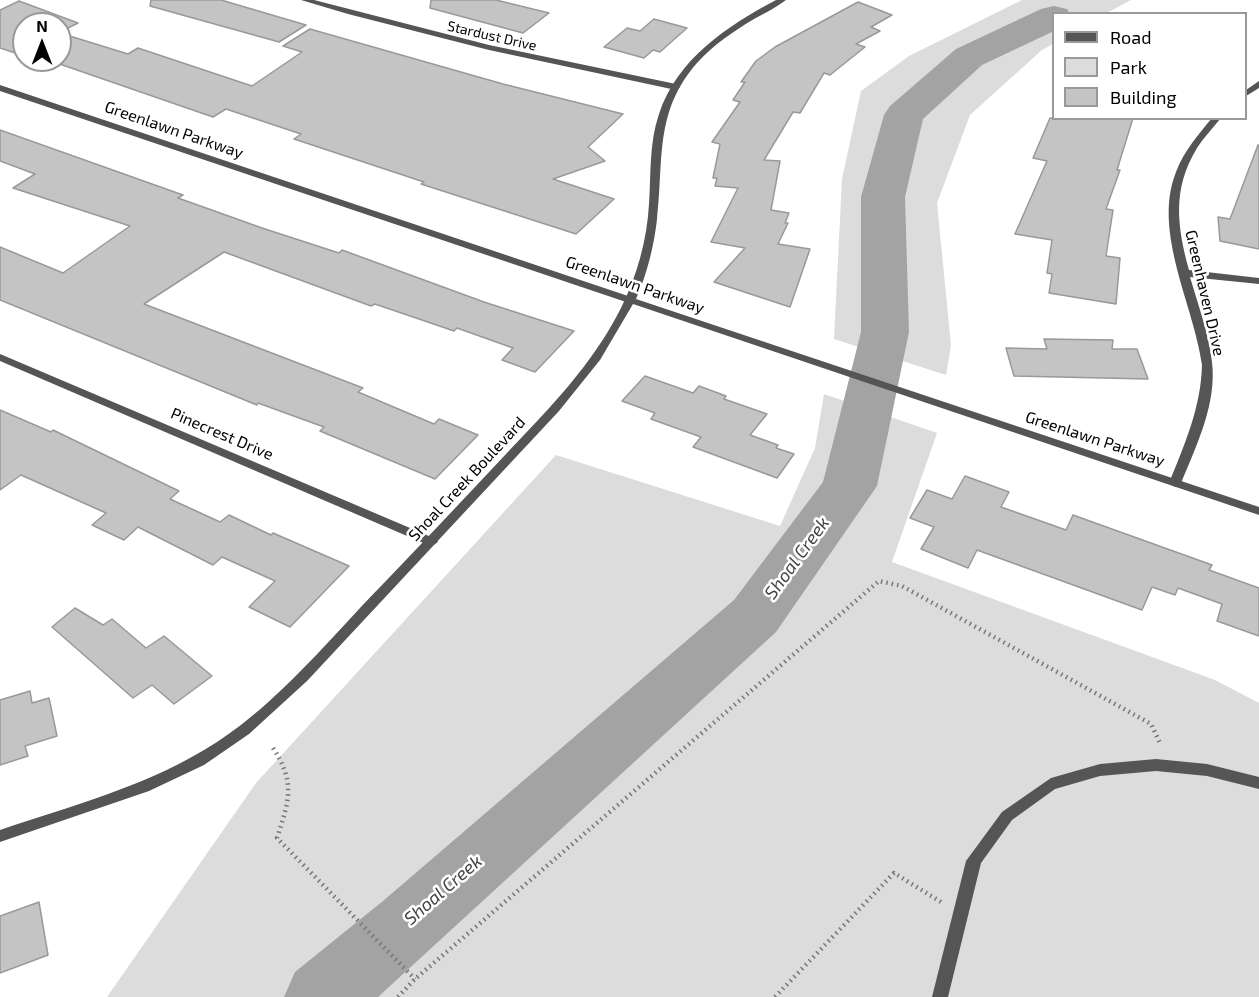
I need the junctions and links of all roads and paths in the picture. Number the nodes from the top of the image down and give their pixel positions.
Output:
1 (305, 0) edge
2 (782, 0) edge
3 (676, 87) junction
4 (0, 88) edge
5 (1215, 120) edge
6 (1185, 273) junction
7 (1259, 281) edge
8 (630, 300) junction
9 (0, 357) edge
10 (1175, 483) junction
11 (1259, 511) edge
12 (432, 542) junction
13 (273, 748) dead end
14 (1167, 766) junction
15 (1259, 783) edge
16 (0, 836) edge
17 (959, 913) junction
18 (415, 979) junction
19 (398, 997) edge
20 (775, 997) edge
21 (940, 997) edge

1 - 3 street, Stardust Drive
2 - 3 street, Shoal Creek Boulevard
3 - 8 street, Shoal Creek Boulevard
4 - 8 street, Greenlawn Parkway
5 - 6 street, Greenhaven Drive
6 - 7 street
6 - 10 street, Greenhaven Drive
8 - 10 street, Greenlawn Parkway
8 - 12 street, Shoal Creek Boulevard
9 - 12 street, Pinecrest Drive
10 - 11 street, Greenlawn Parkway
12 - 16 street, Shoal Creek Boulevard
13 - 18 path
14 - 15 street
14 - 17 street
14 - 18 path
17 - 20 path
17 - 21 street
18 - 19 path

